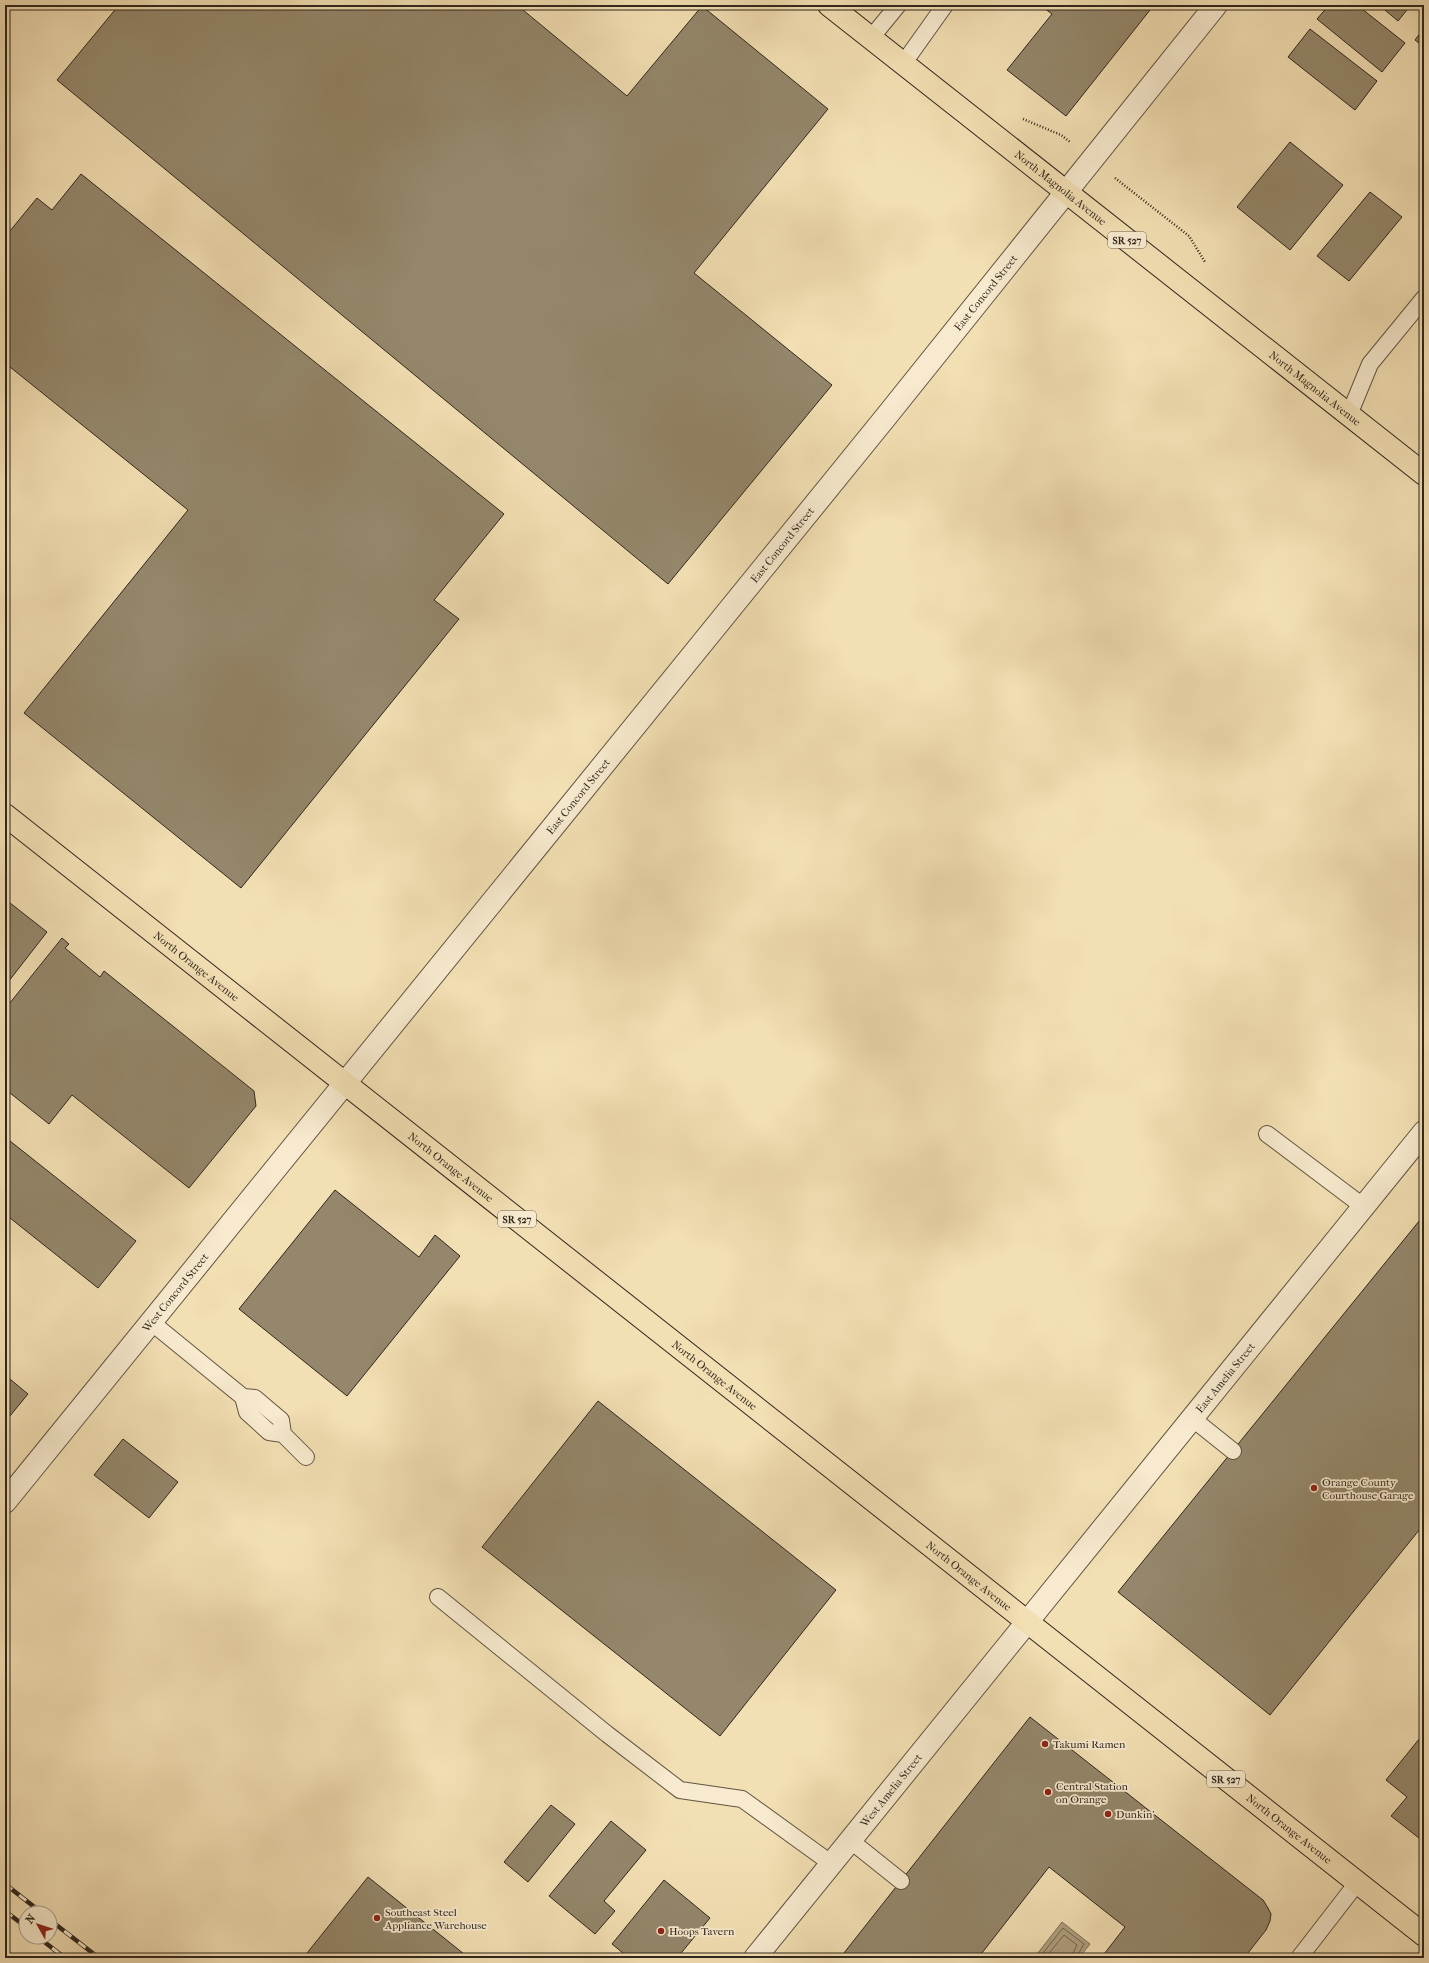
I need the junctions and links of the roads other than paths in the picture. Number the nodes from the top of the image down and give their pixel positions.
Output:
1 (829, 5) edge
2 (898, 5) edge
3 (945, 5) edge
4 (1216, 5) edge
5 (871, 38) junction
6 (903, 64) junction
7 (1067, 192) junction
8 (1424, 298) edge
9 (1349, 415) junction
10 (1424, 474) edge
11 (5, 815) edge
12 (344, 1082) junction
13 (1424, 1132) edge
14 (1267, 1134) dead end
15 (1364, 1207) junction
16 (151, 1322) junction
17 (1193, 1419) junction
18 (1233, 1451) dead end
19 (306, 1457) dead end
20 (5, 1502) edge
21 (438, 1597) dead end
22 (1028, 1623) junction
23 (850, 1841) junction
24 (832, 1864) junction
25 (901, 1881) dead end
26 (1357, 1883) junction
27 (1424, 1936) edge
28 (755, 1958) edge
29 (1298, 1958) edge

1 - 5 main road, North Magnolia Avenue / SR 527
2 - 5 lane
3 - 6 lane
4 - 7 street, East Concord Street
5 - 6 main road, North Magnolia Avenue / SR 527
6 - 7 main road, North Magnolia Avenue / SR 527
7 - 9 main road, North Magnolia Avenue / SR 527
7 - 12 street, East Concord Street
8 - 9 lane
9 - 10 main road, North Magnolia Avenue / SR 527
11 - 12 main road, North Orange Avenue / SR 527
12 - 16 street, West Concord Street
12 - 22 main road, North Orange Avenue / SR 527
13 - 15 street, East Amelia Street
14 - 15 lane
15 - 17 street, East Amelia Street
16 - 19 lane
16 - 20 street, West Concord Street
17 - 18 lane
17 - 22 street, East Amelia Street
21 - 24 lane
22 - 23 street, West Amelia Street
22 - 26 main road, North Orange Avenue / SR 527
23 - 24 street, West Amelia Street
23 - 25 lane
24 - 28 street, West Amelia Street
26 - 27 main road, North Orange Avenue / SR 527
26 - 29 lane

